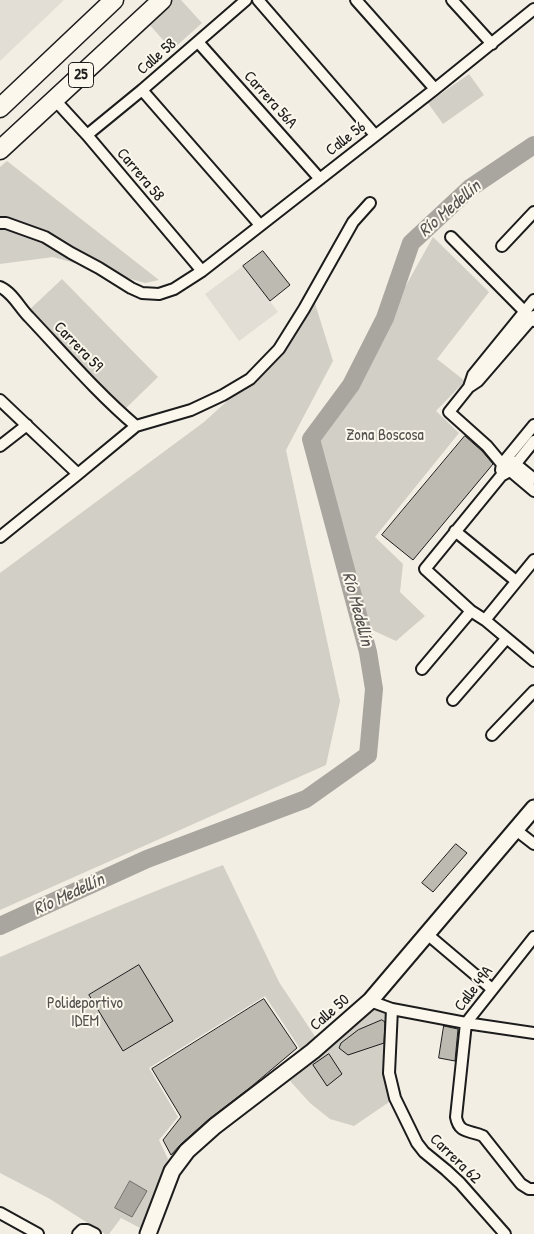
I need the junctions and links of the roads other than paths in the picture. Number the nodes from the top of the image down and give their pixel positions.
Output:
1 (114, 0) edge
2 (162, 0) edge
3 (246, 0) edge
4 (258, 0) edge
5 (356, 0) edge
6 (452, 0) edge
7 (534, 9) edge
8 (198, 42) junction
9 (492, 44) junction
10 (435, 89) junction
11 (142, 90) junction
12 (54, 99) junction
13 (0, 108) edge
14 (87, 135) junction
15 (375, 135) junction
16 (0, 150) edge
17 (320, 179) junction
18 (370, 204) dead end
19 (534, 212) edge
20 (0, 223) edge
21 (260, 225) junction
22 (451, 237) dead end
23 (502, 246) dead end
24 (202, 271) junction
25 (0, 287) edge
26 (532, 312) edge
27 (0, 400) edge
28 (534, 425) edge
29 (27, 426) junction
30 (136, 426) junction
31 (534, 441) edge
32 (0, 446) edge
33 (507, 467) junction
34 (78, 474) junction
35 (534, 479) edge
36 (534, 491) edge
37 (455, 531) junction
38 (0, 537) edge
39 (534, 560) edge
40 (516, 581) junction
41 (471, 611) junction
42 (485, 620) junction
43 (506, 638) junction
44 (534, 661) edge
45 (422, 669) dead end
46 (534, 690) edge
47 (453, 700) dead end
48 (492, 735) dead end
49 (534, 808) edge
50 (516, 830) junction
51 (534, 844) edge
52 (427, 934) junction
53 (534, 937) edge
54 (492, 989) junction
55 (370, 1001) junction
56 (392, 1008) junction
57 (466, 1023) junction
58 (534, 1033) edge
59 (534, 1189) edge
60 (0, 1213) edge
61 (80, 1232) edge
62 (38, 1234) edge
63 (95, 1234) edge
64 (148, 1234) edge
65 (505, 1234) edge

1 - 13 highway, 25
2 - 12 highway, 25
3 - 8 street, Calle 58
4 - 15 street
5 - 10 street
6 - 9 street
7 - 9 street, Calle 56
8 - 11 street, Calle 58
8 - 17 street, Carrera 56A
9 - 10 street, Calle 56
10 - 15 street, Calle 56
11 - 14 street, Calle 58
11 - 21 street
12 - 14 street, Carrera 58
12 - 16 highway, 25
14 - 24 street, Carrera 58
15 - 17 street, Calle 56
17 - 21 street, Calle 56
18 - 30 street
19 - 23 street
20 - 24 street, Calle 56
21 - 24 street, Calle 56
22 - 26 street
25 - 30 street, Carrera 59
26 - 33 street
27 - 29 street
28 - 33 street
29 - 32 street
29 - 34 street
30 - 34 street
31 - 33 street
33 - 35 street
33 - 36 street
33 - 37 street
34 - 38 street
37 - 40 street
37 - 41 street
39 - 40 street
40 - 42 street
41 - 42 street
41 - 45 street
42 - 43 street
43 - 44 street
43 - 47 street
46 - 48 street
49 - 50 main road, Calle 50
50 - 51 street
50 - 52 main road, Calle 50
52 - 54 street
52 - 55 main road, Calle 50
53 - 54 street, Calle 49A
54 - 57 street, Calle 49A
55 - 56 street
55 - 64 main road, Calle 50
56 - 57 street
56 - 65 street, Carrera 62
57 - 58 street
57 - 59 street, Calle 49A
60 - 62 street
61 - 63 street

